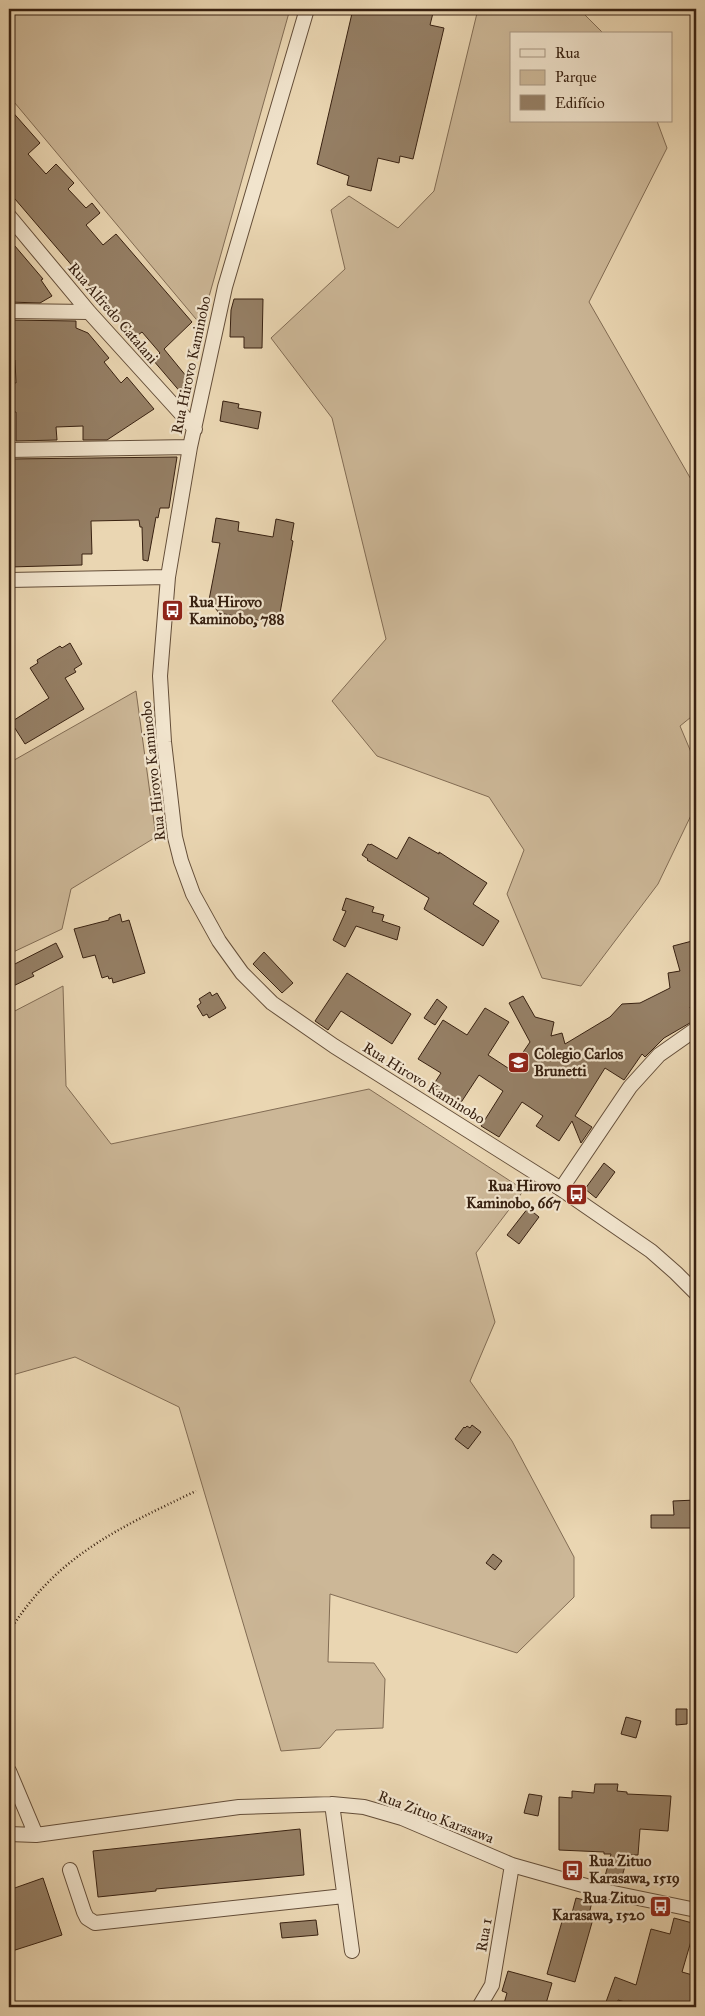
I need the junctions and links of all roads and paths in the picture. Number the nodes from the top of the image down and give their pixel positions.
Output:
1 (307, 9) edge
2 (9, 216) edge
3 (9, 311) edge
4 (89, 312) junction
5 (195, 429) junction
6 (190, 447) junction
7 (9, 450) edge
8 (168, 577) junction
9 (9, 580) edge
10 (696, 1029) edge
11 (561, 1188) junction
12 (696, 1293) edge
13 (196, 1491) dead end
14 (9, 1632) edge
15 (9, 1771) edge
16 (332, 1804) junction
17 (9, 1834) edge
18 (36, 1835) junction
19 (512, 1865) junction
20 (70, 1870) dead end
21 (344, 1896) junction
22 (696, 1910) edge
23 (352, 1951) dead end
24 (480, 2007) edge

1 - 5 street, Rua Hirovo Kaminobo
2 - 4 street, Rua Alfredo Catalani
3 - 4 street
4 - 5 street, Rua Alfredo Catalani
5 - 6 street, Rua Hirovo Kaminobo
6 - 7 street
6 - 8 street, Rua Hirovo Kaminobo
8 - 9 street
8 - 11 street, Rua Hirovo Kaminobo
10 - 11 street
11 - 12 street, Rua Hirovo Kaminobo
13 - 14 path
15 - 18 street
16 - 18 street, Rua Zituo Karasawa
16 - 19 street, Rua Zituo Karasawa
16 - 21 street
17 - 18 street, Rua Zituo Karasawa
19 - 22 street, Rua Zituo Karasawa
19 - 24 street, Rua 1
20 - 21 street
21 - 23 street

